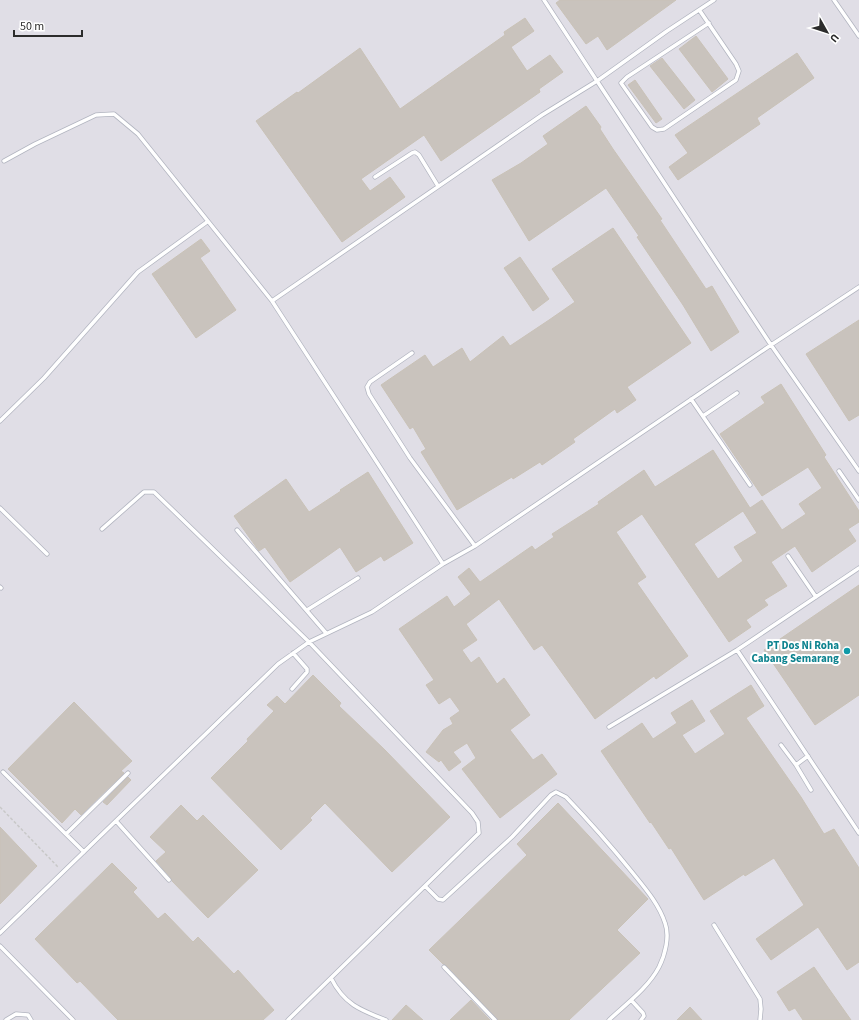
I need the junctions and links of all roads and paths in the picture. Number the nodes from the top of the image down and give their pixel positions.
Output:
1 (544, 0) edge
2 (714, 0) edge
3 (834, 0) edge
4 (700, 10) junction
5 (709, 24) junction
6 (859, 36) edge
7 (597, 81) junction
8 (4, 161) dead end
9 (375, 177) dead end
10 (438, 186) junction
11 (207, 222) junction
12 (859, 287) edge
13 (272, 301) junction
14 (771, 345) junction
15 (412, 353) dead end
16 (737, 393) dead end
17 (691, 399) junction
18 (703, 416) junction
19 (0, 420) edge
20 (839, 470) dead end
21 (859, 470) edge
22 (750, 485) dead end
23 (859, 500) edge
24 (0, 508) edge
25 (102, 529) dead end
26 (237, 530) dead end
27 (475, 546) junction
28 (47, 554) dead end
29 (788, 556) dead end
30 (443, 564) junction
31 (859, 568) edge
32 (358, 578) dead end
33 (816, 597) junction
34 (307, 610) junction
35 (326, 633) junction
36 (309, 642) junction
37 (737, 650) junction
38 (293, 653) junction
39 (292, 689) dead end
40 (609, 727) dead end
41 (781, 745) dead end
42 (808, 756) junction
43 (796, 765) junction
44 (3, 772) dead end
45 (128, 773) dead end
46 (811, 790) dead end
47 (0, 807) edge
48 (116, 821) junction
49 (859, 832) edge
50 (66, 834) junction
51 (84, 852) junction
52 (63, 872) junction
53 (169, 880) dead end
54 (425, 886) junction
55 (714, 925) dead end
56 (0, 933) edge
57 (0, 946) edge
58 (444, 967) dead end
59 (331, 978) junction
60 (631, 1000) junction
61 (6, 1020) edge
62 (32, 1020) edge
63 (73, 1020) edge
64 (288, 1020) edge
65 (386, 1020) edge
66 (495, 1020) edge
67 (609, 1020) edge
68 (641, 1020) edge
69 (760, 1020) edge

1 - 7 lane
2 - 4 lane
3 - 6 lane
4 - 5 lane
4 - 7 lane
5 - 5 lane
7 - 10 lane
7 - 14 lane
8 - 11 lane
9 - 10 lane
10 - 13 lane
11 - 13 lane
11 - 19 lane
12 - 14 lane
13 - 30 lane
14 - 17 lane
14 - 21 lane
15 - 27 lane
16 - 18 lane
17 - 18 lane
17 - 27 lane
18 - 22 lane
20 - 23 lane
24 - 28 lane
25 - 36 lane
26 - 34 lane
27 - 30 lane
29 - 33 lane
30 - 35 lane
31 - 33 lane
32 - 34 lane
33 - 37 lane
34 - 35 lane
35 - 36 lane
36 - 38 lane
36 - 54 lane
37 - 40 lane
37 - 42 lane
38 - 39 lane
38 - 48 lane
41 - 43 lane
42 - 43 lane
42 - 49 lane
43 - 46 lane
44 - 50 lane
45 - 50 lane
47 - 52 path
48 - 51 lane
48 - 53 lane
50 - 51 lane
51 - 52 lane
52 - 56 lane
54 - 59 lane
54 - 60 lane
55 - 69 lane
57 - 63 lane
58 - 66 lane
59 - 64 lane
59 - 65 lane
60 - 67 lane
60 - 68 lane
61 - 62 lane

